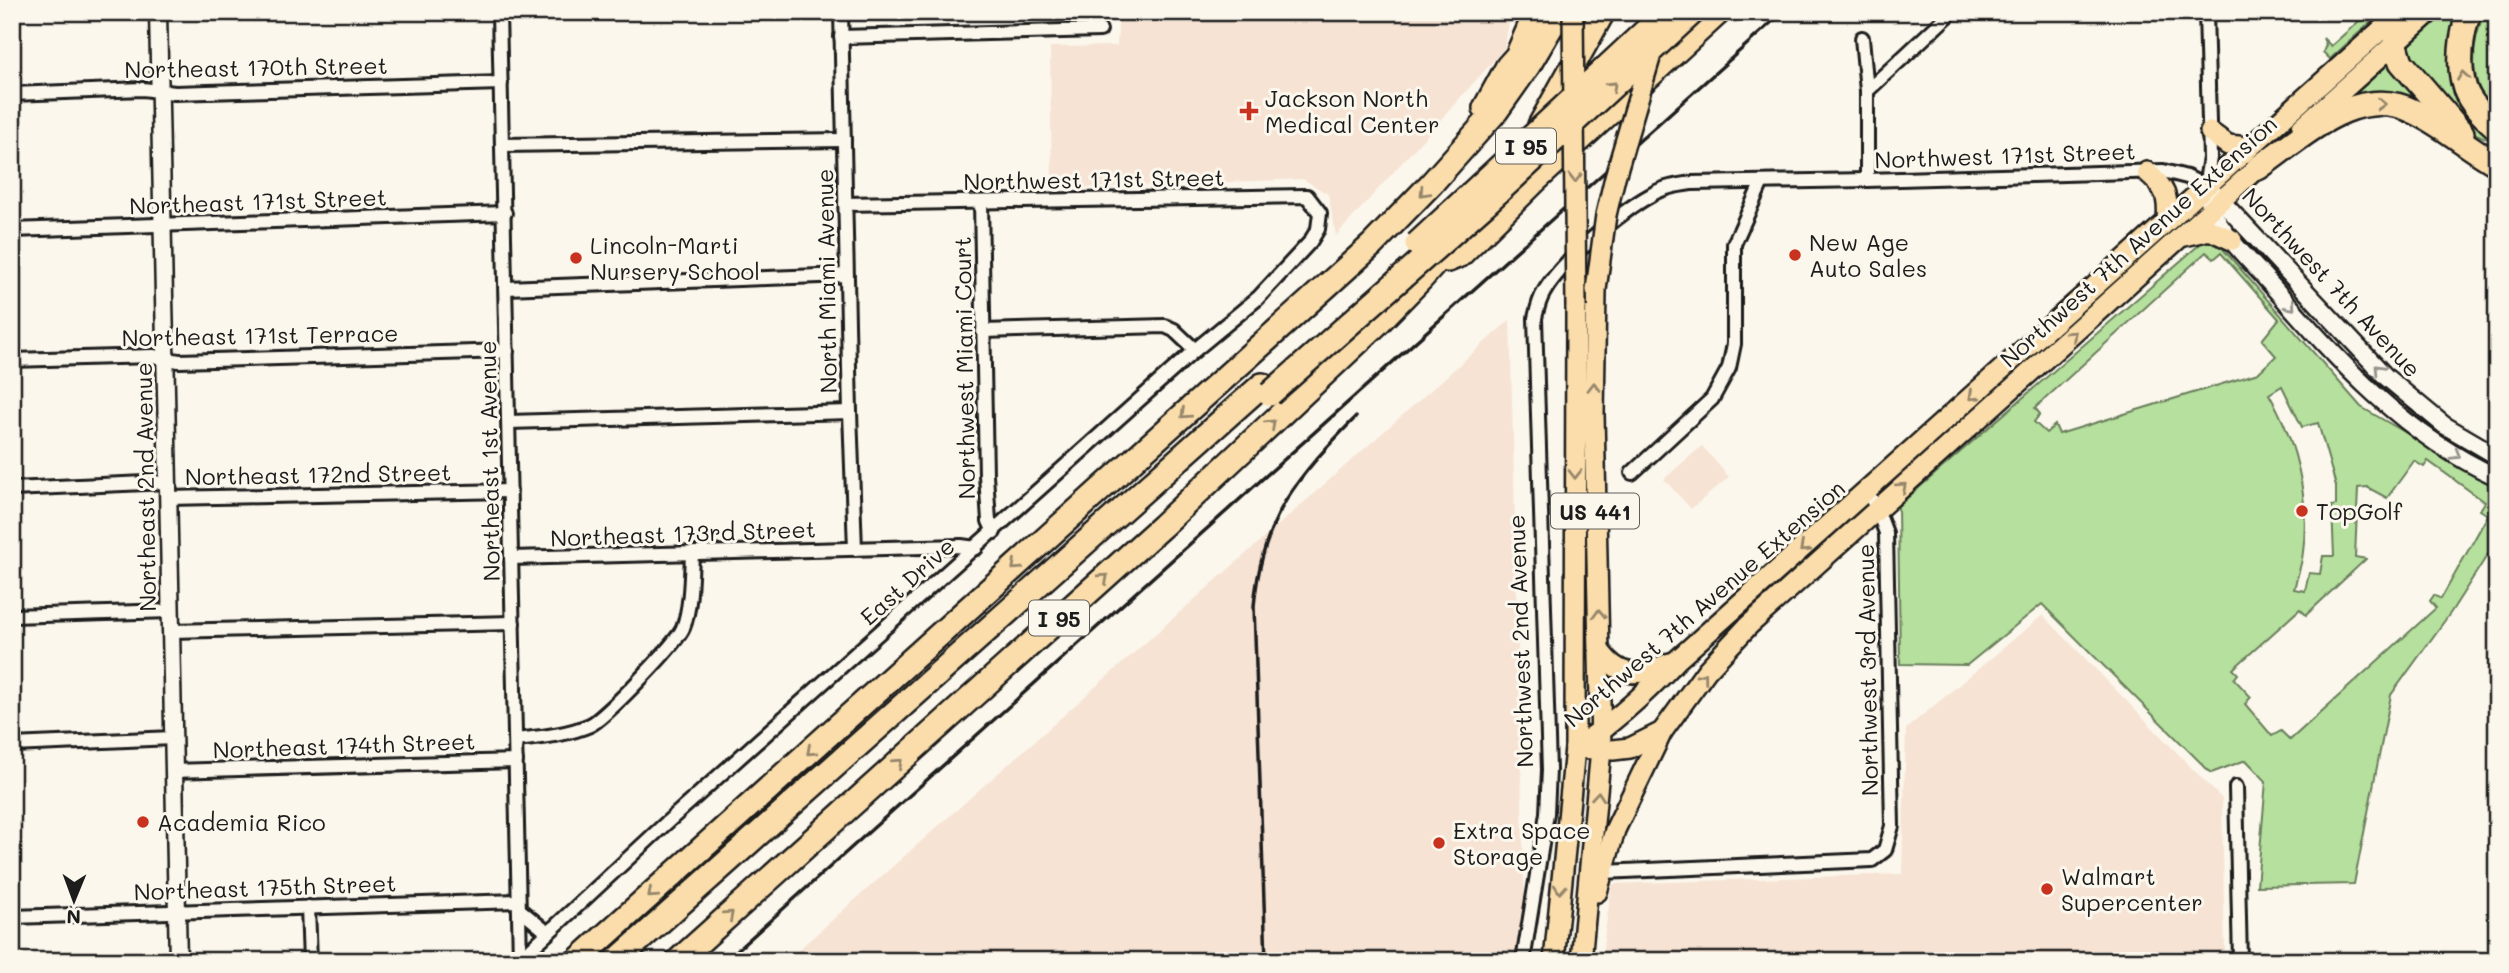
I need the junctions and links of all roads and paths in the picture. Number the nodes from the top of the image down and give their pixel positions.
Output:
1 (158, 12) edge
2 (499, 12) edge
3 (841, 12) edge
4 (1522, 12) edge
5 (1536, 12) edge
6 (1560, 12) edge
7 (1573, 12) edge
8 (1603, 12) edge
9 (1665, 12) edge
10 (1719, 12) edge
11 (1952, 12) edge
12 (2206, 12) edge
13 (2401, 12) edge
14 (2430, 12) edge
15 (2469, 12) edge
16 (1701, 18) edge
17 (1100, 30) dead end
18 (841, 37) junction
19 (1862, 38) dead end
20 (2395, 42) junction
21 (1508, 66) junction
22 (501, 83) junction
23 (159, 91) junction
24 (1867, 91) junction
25 (12, 94) edge
26 (2497, 128) edge
27 (2210, 132) junction
28 (844, 140) junction
29 (1469, 141) junction
30 (503, 145) junction
31 (2253, 158) junction
32 (2488, 159) edge
33 (2147, 172) junction
34 (1867, 180) junction
35 (1762, 181) junction
36 (2206, 186) junction
37 (981, 202) junction
38 (845, 204) junction
39 (2217, 204) junction
40 (505, 214) junction
41 (2167, 220) junction
42 (162, 225) junction
43 (1318, 229) joint
44 (12, 230) edge
45 (2180, 237) junction
46 (2232, 240) junction
47 (1432, 268) junction
48 (846, 275) junction
49 (506, 288) junction
50 (1535, 318) joint
51 (983, 331) junction
52 (1195, 350) junction
53 (507, 351) junction
54 (166, 358) junction
55 (12, 360) edge
56 (1266, 389) junction
57 (850, 412) junction
58 (509, 422) junction
59 (2497, 456) edge
60 (1632, 473) dead end
61 (2497, 477) edge
62 (12, 489) edge
63 (168, 490) junction
64 (510, 491) junction
65 (1867, 491) junction
66 (1877, 509) junction
67 (994, 532) junction
68 (976, 548) junction
69 (855, 549) junction
70 (692, 553) junction
71 (511, 558) junction
72 (170, 611) junction
73 (12, 616) edge
74 (513, 623) junction
75 (171, 631) junction
76 (1600, 651) junction
77 (1678, 660) junction
78 (1662, 732) junction
79 (173, 738) junction
80 (516, 740) junction
81 (1601, 740) junction
82 (12, 746) edge
83 (1575, 748) junction
84 (516, 761) junction
85 (173, 771) junction
86 (2236, 787) dead end
87 (1603, 872) junction
88 (519, 905) junction
89 (308, 907) junction
90 (176, 911) junction
91 (12, 917) edge
92 (548, 933) junction
93 (1583, 937) junction
94 (519, 960) edge
95 (178, 961) edge
96 (310, 961) edge
97 (577, 961) edge
98 (617, 961) edge
99 (639, 961) edge
100 (678, 961) edge
101 (1523, 961) edge
102 (1554, 961) edge
103 (1581, 961) edge
104 (2240, 961) edge

1 - 23 street, Northeast 2nd Avenue
2 - 22 street, Northeast 1st Avenue
3 - 18 street, North Miami Avenue
4 - 21 highway
5 - 21 highway
6 - 29 highway, I 95
7 -> 83 main road, US 441, bridge
8 - 47 highway, I 95
9 - 56 highway, bridge
76 -> 9 main road, US 441, bridge
10 - 16 highway
11 - 24 street
12 - 27 street
13 - 20 highway
13 - 31 main road, Northwest 7th Avenue Extension
14 - 20 main road, Northwest 7th Avenue Extension
26 -> 15 highway
16 - 47 highway
56 -> 16 highway, bridge
17 - 18 street
18 - 28 street, North Miami Avenue
19 - 24 street
20 - 31 main road, Northwest 7th Avenue Extension
20 - 32 highway
21 - 29 highway
22 - 23 street, Northeast 170th Street
22 - 30 street, Northeast 1st Avenue
23 - 25 street, Northeast 170th Street
23 - 42 street, Northeast 2nd Avenue
24 - 34 street
27 - 31 main road
27 - 36 street
28 - 30 street
28 - 38 street, North Miami Avenue
29 -> 97 highway, I 95
30 - 40 street, Northeast 1st Avenue
31 -> 32 highway
31 - 36 main road, Northwest 7th Avenue Extension
31 - 39 main road, Northwest 7th Avenue Extension
33 - 34 street, Northwest 171st Street
33 - 36 street, Northwest 171st Street
33 - 41 main road
34 - 35 street, Northwest 171st Street
35 - 50 street, Northwest 171st Street
35 - 60 street
36 - 39 street, Northwest 7th Avenue
36 - 41 main road, Northwest 7th Avenue Extension
37 - 38 street, Northwest 171st Street
37 - 43 street, Northwest 171st Street
37 - 51 street, Northwest Miami Court
38 - 48 street, North Miami Avenue
39 - 45 main road, Northwest 7th Avenue Extension
39 - 46 street, Northwest 7th Avenue
59 -> 39 street, Northwest 7th Avenue
40 - 42 street, Northeast 171st Street
40 - 49 street, Northeast 1st Avenue
41 -> 65 main road, Northwest 7th Avenue Extension
42 - 44 street, Northeast 171st Street
42 - 54 street, Northeast 2nd Avenue
43 - 52 street, East Drive
45 - 46 main road
66 -> 45 main road, Northwest 7th Avenue Extension
46 -> 61 street, Northwest 7th Avenue
100 -> 47 highway, I 95
48 - 49 street
48 - 57 street, North Miami Avenue
49 - 53 street, Northeast 1st Avenue
50 - 101 street, Northwest 2nd Avenue
51 - 52 street
51 - 67 street, Northwest Miami Court
52 - 67 street, East Drive
53 - 54 street, Northeast 171st Terrace
53 - 58 street, Northeast 1st Avenue
54 - 55 street, Northeast 171st Terrace
54 - 63 street, Northeast 2nd Avenue
56 - 98 highway
56 - 99 highway
57 - 58 street
57 - 69 street, North Miami Avenue
58 - 64 street, Northeast 1st Avenue
62 - 63 street, Northeast 172nd Street
63 - 64 street, Northeast 172nd Street
63 - 72 street, Northeast 2nd Avenue
64 - 71 street, Northeast 1st Avenue
65 - 66 street, Northwest 3rd Avenue
65 -> 77 main road, Northwest 7th Avenue Extension
78 -> 66 main road, Northwest 7th Avenue Extension
66 - 87 street, Northwest 3rd Avenue
67 - 68 street, East Drive
68 - 69 street, Northeast 173rd Street
68 - 92 street, East Drive
69 - 70 street, Northeast 173rd Street
70 - 71 street, Northeast 173rd Street
70 - 80 street
71 - 74 street, Northeast 1st Avenue
72 - 73 street
72 - 75 street, Northeast 2nd Avenue
74 - 75 street
74 - 80 street, Northeast 1st Avenue
75 - 79 street, Northeast 2nd Avenue
76 - 77 main road
76 - 81 main road, US 441
77 - 81 main road, Northwest 7th Avenue Extension
78 - 81 main road, Northwest 7th Avenue Extension
78 - 87 main road
79 - 82 street
79 - 85 street, Northeast 2nd Avenue
80 - 84 street, Northeast 1st Avenue
81 - 83 main road, Northwest 7th Avenue Extension
93 -> 81 main road, US 441
83 -> 102 main road, Northwest 2nd Avenue / US 441
84 - 85 street, Northeast 174th Street
84 - 88 street, Northeast 1st Avenue
85 - 90 street, Northeast 2nd Avenue
86 - 104 street
87 - 93 main road
88 - 89 street, Northeast 175th Street
88 - 92 street
88 - 94 street, Northeast 1st Avenue
89 - 90 street, Northeast 175th Street
89 - 96 street
90 - 91 street, Northeast 175th Street
90 - 95 street, Northeast 2nd Avenue
92 - 94 street, East Drive
93 - 103 main road, US 441

